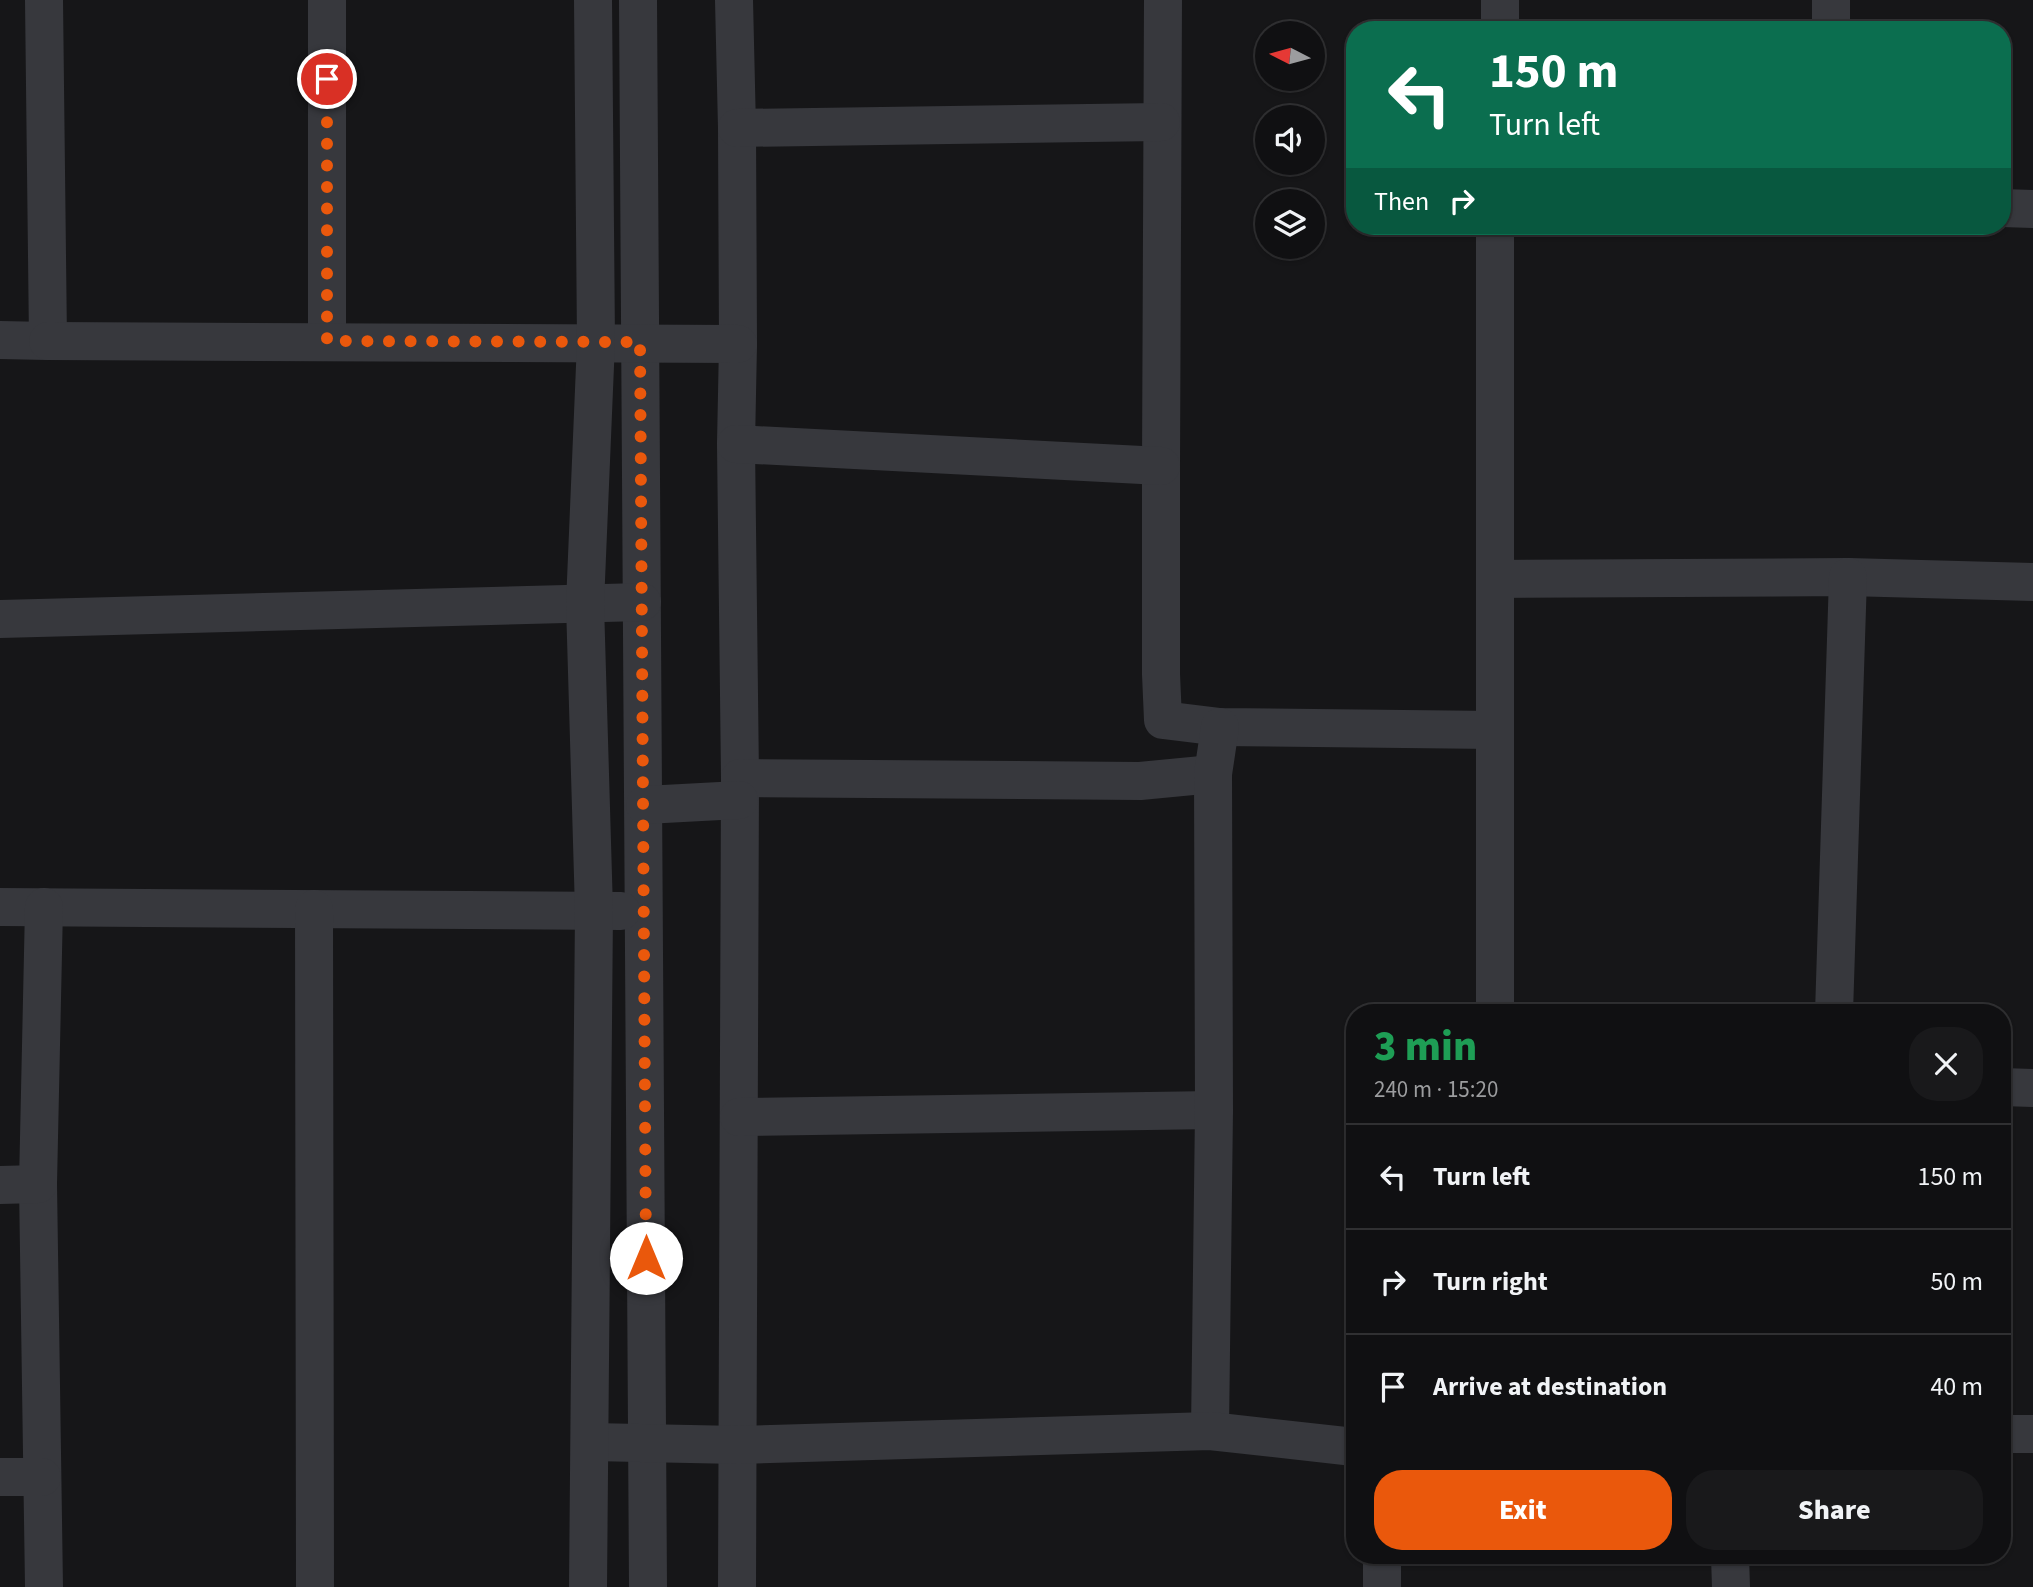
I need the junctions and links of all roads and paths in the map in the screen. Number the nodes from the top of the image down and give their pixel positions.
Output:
1 (44, 0) edge
2 (327, 0) edge
3 (593, 0) edge
4 (638, 0) edge
5 (734, 0) edge
6 (1163, 0) edge
7 (1500, 0) edge
8 (1831, 0) edge
9 (1500, 21) edge
10 (1831, 21) edge
11 (1161, 122) junction
12 (737, 128) junction
13 (2011, 208) edge
14 (2033, 209) edge
15 (1495, 235) edge
16 (0, 341) edge
17 (48, 341) junction
18 (327, 341) junction
19 (596, 342) junction
20 (640, 342) junction
21 (738, 344) junction
22 (736, 444) junction
23 (1161, 466) junction
24 (1848, 577) junction
25 (1495, 579) junction
26 (2033, 582) edge
27 (642, 602) junction
28 (585, 604) junction
29 (0, 619) edge
30 (1220, 727) junction
31 (1494, 730) junction
32 (1213, 774) junction
33 (740, 789) junction
34 (645, 805) junction
35 (0, 907) edge
36 (44, 907) junction
37 (314, 909) junction
38 (594, 911) junction
39 (645, 911) junction
40 (1495, 1004) edge
41 (1834, 1004) edge
42 (2011, 1087) edge
43 (2033, 1088) edge
44 (1214, 1110) junction
45 (740, 1117) junction
46 (38, 1184) junction
47 (0, 1185) edge
48 (1210, 1431) junction
49 (2011, 1434) edge
50 (2033, 1434) edge
51 (591, 1442) junction
52 (646, 1444) junction
53 (739, 1445) junction
54 (1346, 1446) edge
55 (0, 1477) edge
56 (42, 1477) junction
57 (1382, 1564) edge
58 (1730, 1564) edge
59 (44, 1587) edge
60 (316, 1587) edge
61 (589, 1587) edge
62 (648, 1587) edge
63 (737, 1587) edge
64 (1382, 1587) edge
65 (1731, 1587) edge

1 - 17 street
2 - 18 street
3 - 19 street
4 - 20 street
5 - 12 street
6 - 11 street
7 - 9 street
8 - 10 street
11 - 12 street
11 - 23 street
12 - 21 street
13 - 14 street
15 - 25 street
16 - 17 street
17 - 18 street
18 - 19 street
19 - 20 street
19 - 28 street
20 - 21 street
20 - 27 street
21 - 22 street
22 - 23 street
22 - 33 street
23 - 30 street
24 - 25 street
24 - 26 street
24 - 41 street
25 - 31 street
27 - 28 street
27 - 34 street
28 - 29 street
28 - 38 street
30 - 31 street
30 - 32 street
31 - 40 street
32 - 33 street
32 - 44 street
33 - 34 street
33 - 45 street
34 - 39 street
35 - 36 street
36 - 37 street
36 - 46 street
37 - 38 street
37 - 60 street
38 - 39 street
38 - 51 street
39 - 52 street
42 - 43 street
44 - 45 street
44 - 48 street
45 - 53 street
46 - 47 street
46 - 56 street
48 - 53 street
48 - 54 street
49 - 50 street
51 - 52 street
51 - 61 street
52 - 53 street
52 - 62 street
53 - 63 street
55 - 56 street
56 - 59 street
57 - 64 street
58 - 65 street

